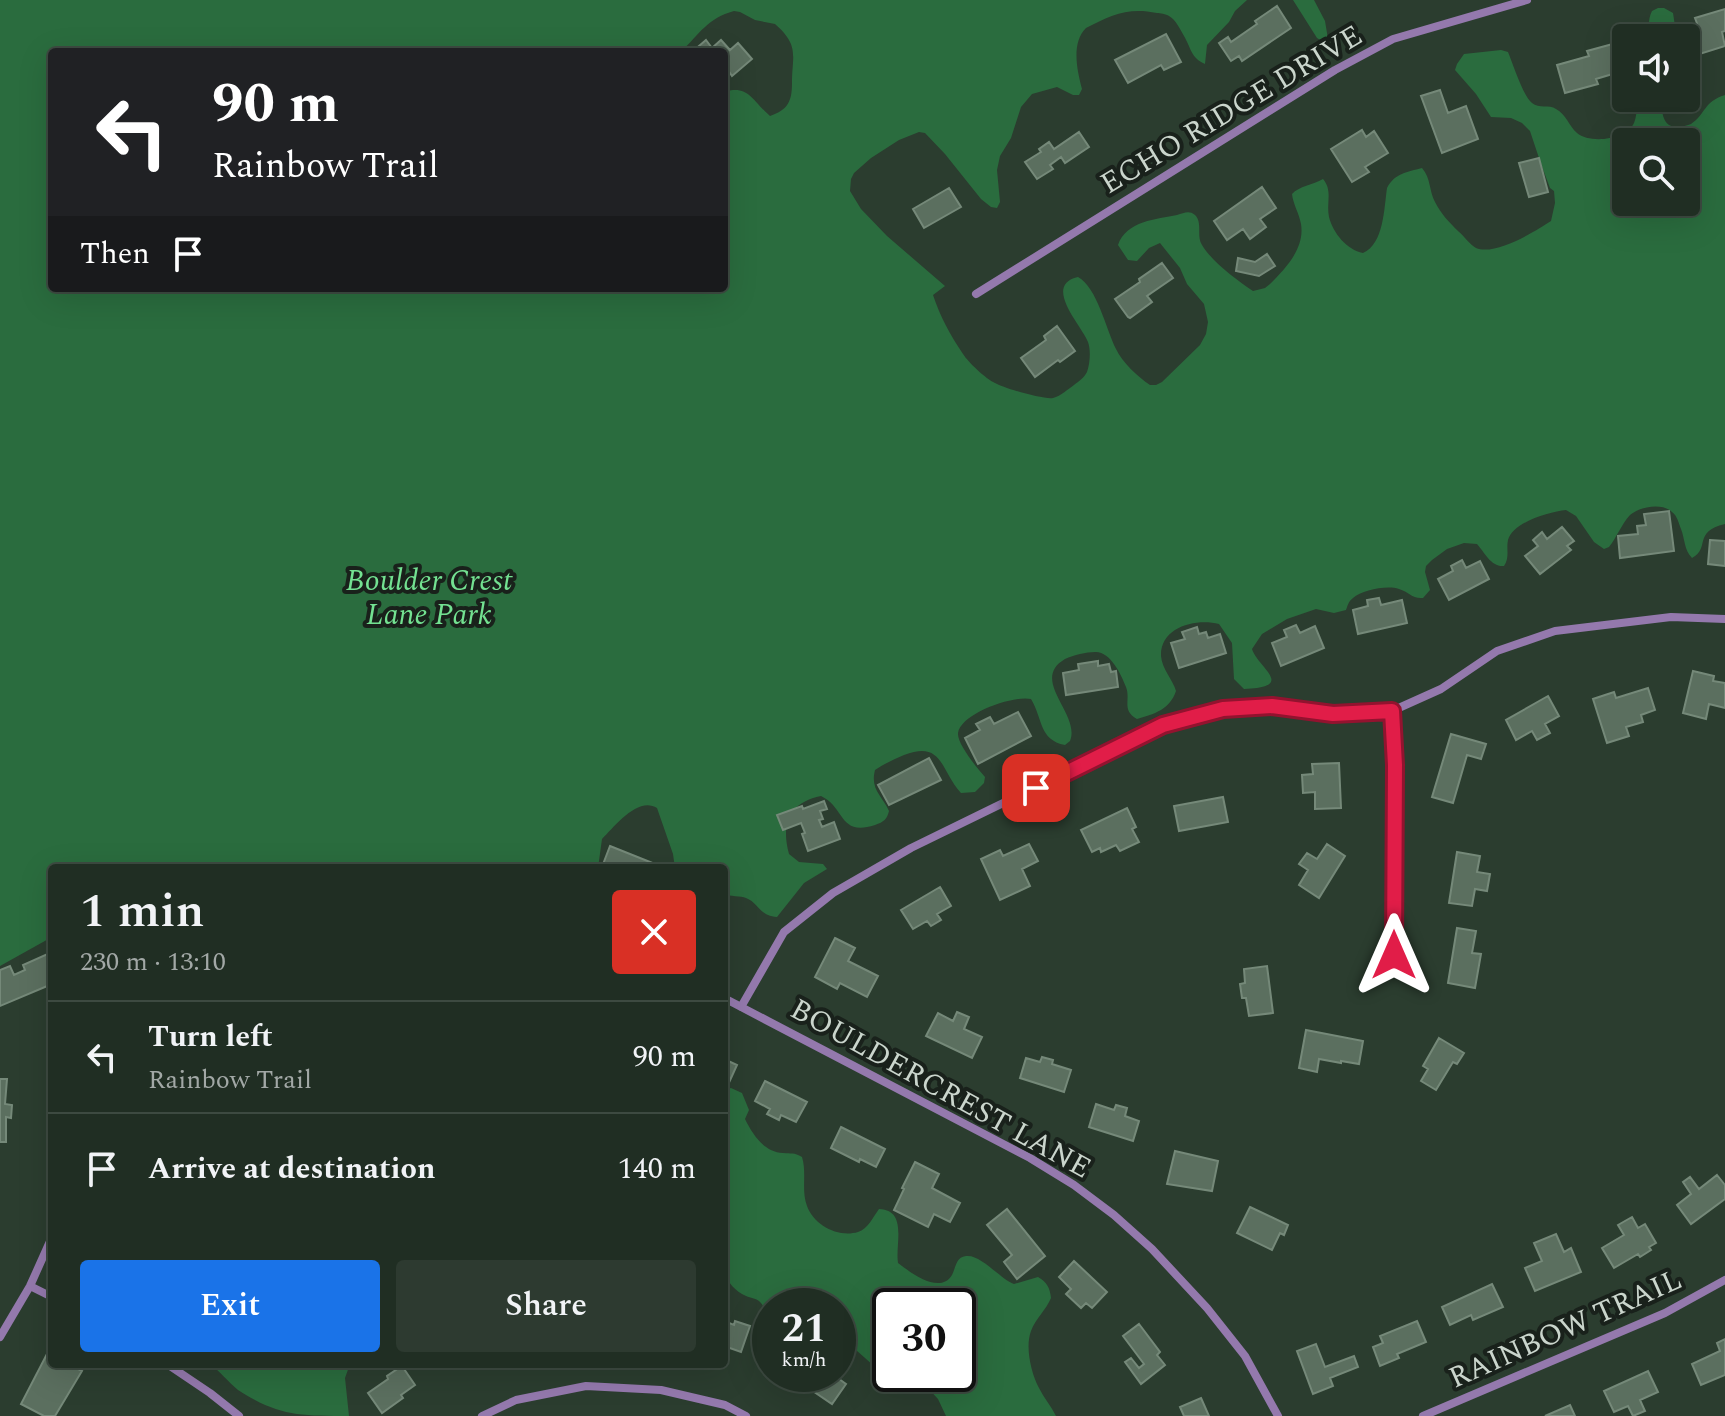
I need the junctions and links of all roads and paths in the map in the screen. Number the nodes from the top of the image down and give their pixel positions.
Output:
1 (1527, 0) edge
2 (976, 294) dead end
3 (1725, 619) edge
4 (1392, 711) junction
5 (1375, 981) dead end
6 (728, 1000) edge
7 (741, 1007) junction
8 (48, 1246) edge
9 (1725, 1280) edge
10 (30, 1286) junction
11 (48, 1295) edge
12 (0, 1337) edge
13 (173, 1368) edge
14 (239, 1416) edge
15 (482, 1416) edge
16 (746, 1416) edge
17 (1278, 1416) edge
18 (1423, 1416) edge

1 - 2 street, ECHO RIDGE DRIVE
3 - 4 street
4 - 5 street
4 - 7 street
6 - 7 street, BOULDERCREST LANE
7 - 17 street, BOULDERCREST LANE
8 - 10 street
9 - 18 street, RAINBOW TRAIL
10 - 11 street
10 - 12 street
13 - 14 street
15 - 16 street

